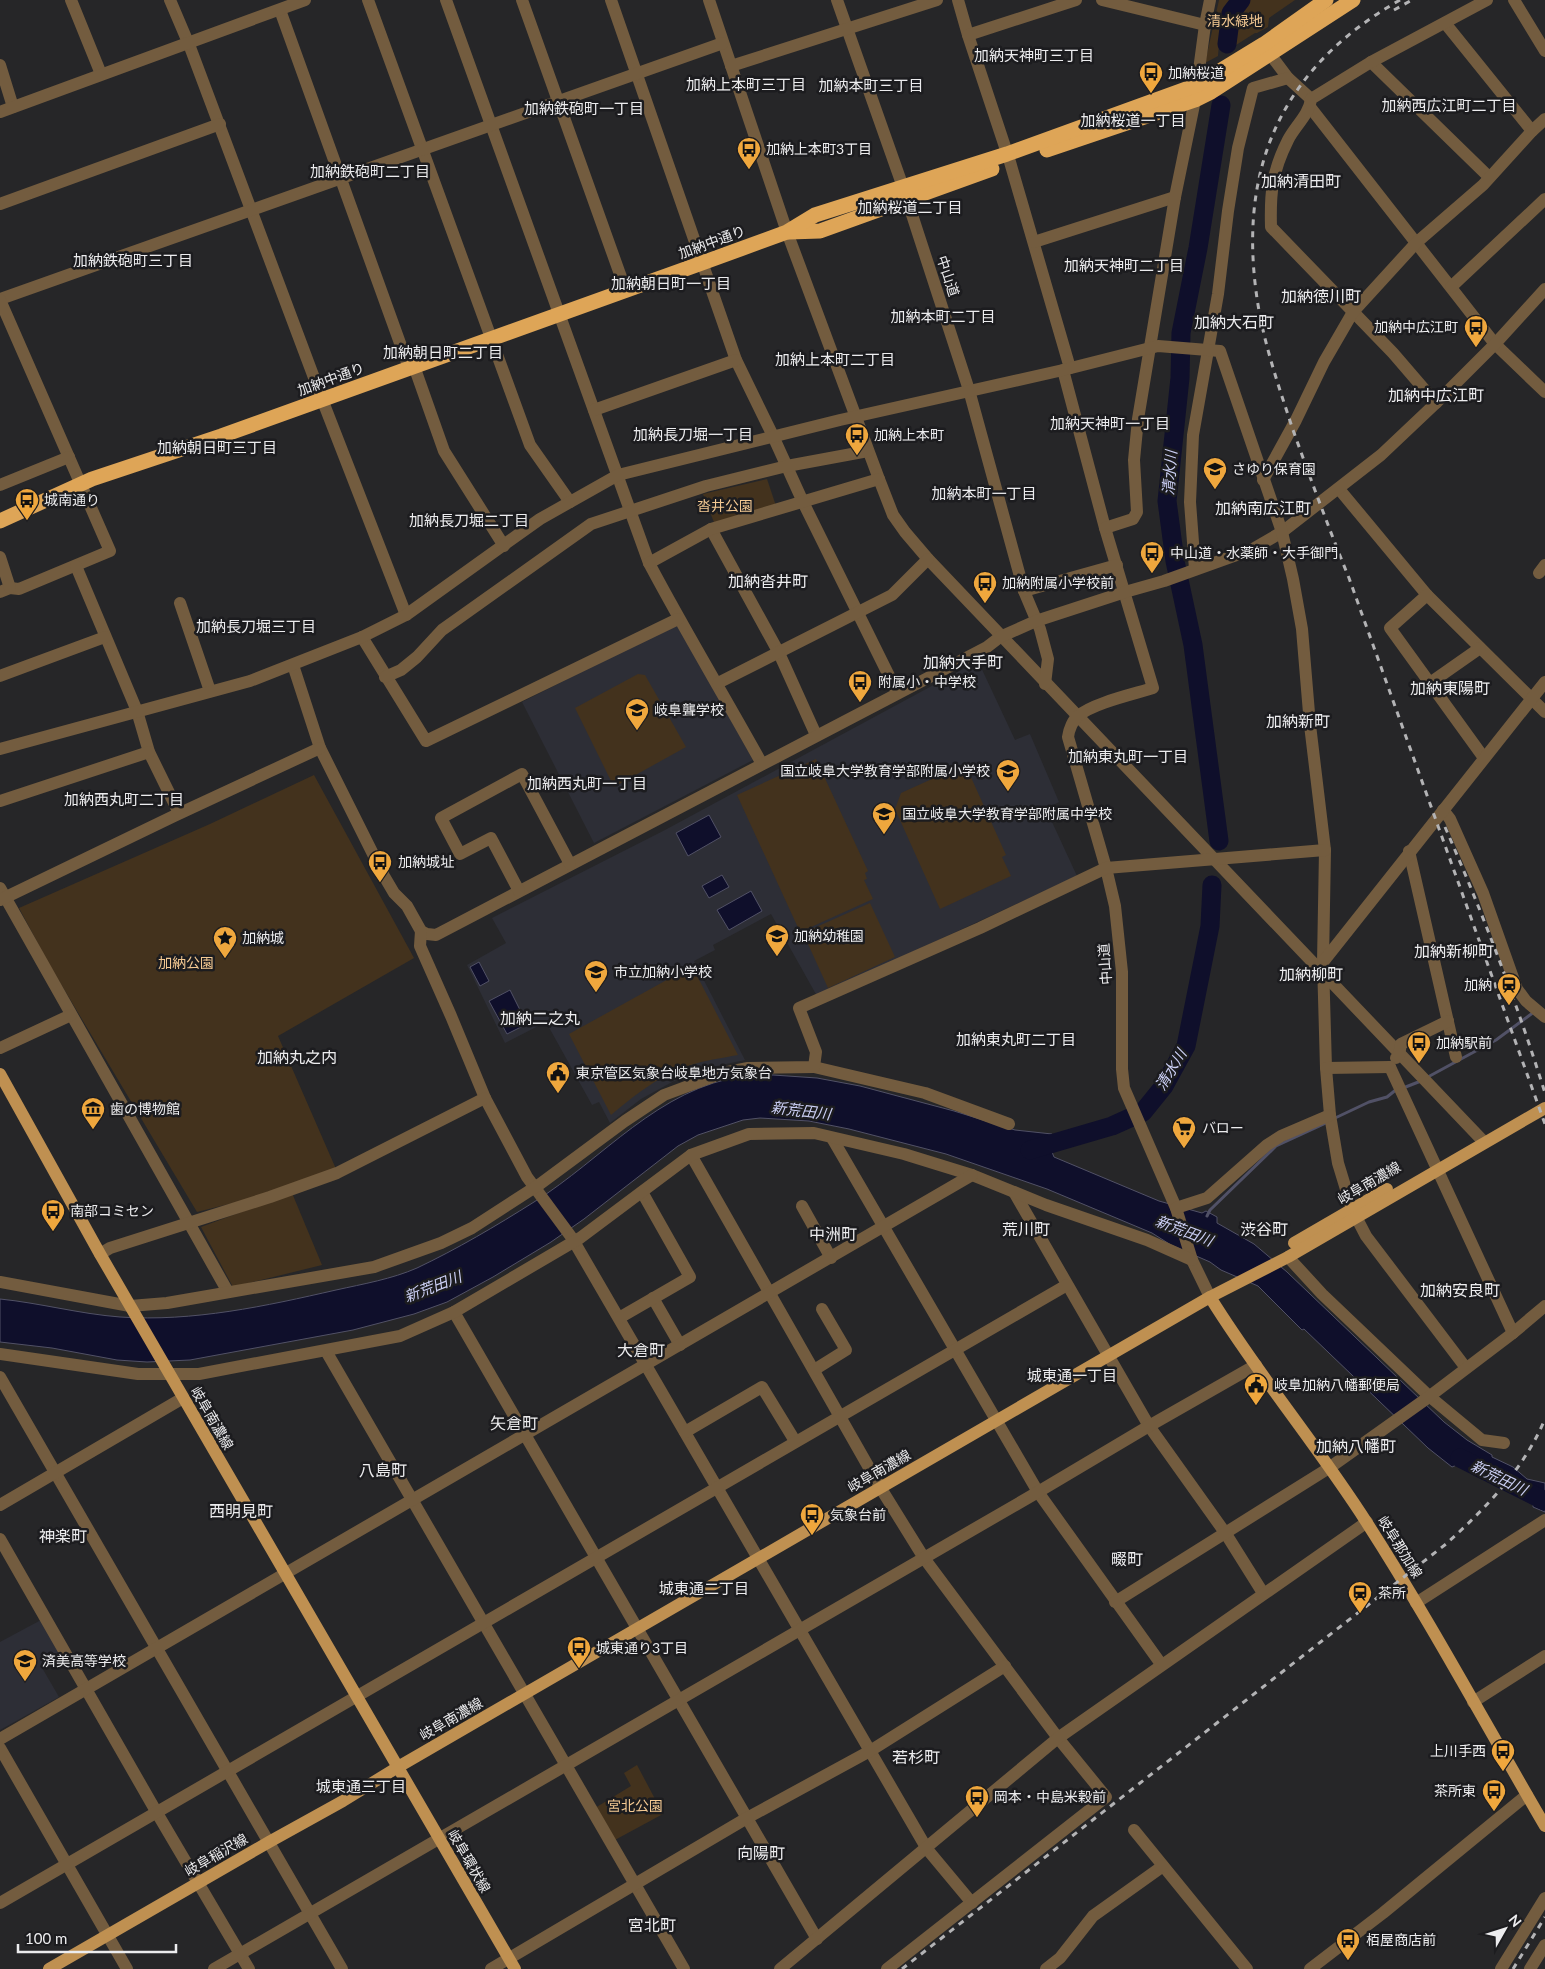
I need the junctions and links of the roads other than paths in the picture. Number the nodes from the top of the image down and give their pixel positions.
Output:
1 (71, 0) edge
2 (170, 0) edge
3 (305, 0) edge
4 (368, 0) edge
5 (446, 0) edge
6 (522, 0) edge
7 (612, 0) edge
8 (709, 0) edge
9 (838, 0) edge
10 (937, 0) edge
11 (958, 0) edge
12 (1076, 0) edge
13 (1102, 0) edge
14 (1210, 0) edge
15 (1326, 0) edge
16 (1353, 0) edge
17 (1487, 0) edge
18 (1514, 0) edge
19 (280, 10) junction
20 (1445, 23) junction
21 (1205, 24) junction
22 (847, 30) junction
23 (968, 35) junction
24 (188, 42) junction
25 (723, 43) junction
26 (1545, 51) edge
27 (1270, 54) junction
28 (1371, 62) junction
29 (0, 65) edge
30 (731, 66) junction
31 (637, 73) junction
32 (101, 74) junction
33 (1288, 78) junction
34 (1196, 92) junction
35 (559, 101) junction
36 (1310, 103) junction
37 (13, 107) junction
38 (0, 112) edge
39 (1545, 119) edge
40 (220, 124) junction
41 (490, 125) junction
42 (1532, 130) junction
43 (423, 149) junction
44 (1009, 158) junction
45 (1489, 177) junction
46 (341, 178) junction
47 (905, 194) junction
48 (1175, 197) junction
49 (1545, 199) edge
50 (0, 204) edge
51 (251, 210) junction
52 (788, 232) junction
53 (1034, 242) junction
54 (1416, 243) junction
55 (702, 264) junction
56 (1451, 287) junction
57 (1545, 289) edge
58 (626, 291) junction
59 (0, 299) edge
60 (1353, 312) junction
61 (560, 314) junction
62 (491, 339) junction
63 (1495, 344) junction
64 (1150, 348) junction
65 (1208, 350) junction
66 (736, 360) junction
67 (411, 367) junction
68 (1067, 369) junction
69 (1542, 384) edge
70 (969, 390) junction
71 (322, 399) junction
72 (1436, 403) junction
73 (594, 410) junction
74 (856, 417) junction
75 (774, 436) junction
76 (868, 450) junction
77 (69, 457) junction
78 (787, 466) junction
79 (618, 476) junction
80 (879, 479) junction
81 (1263, 480) junction
82 (81, 484) junction
83 (0, 485) edge
84 (1339, 489) junction
85 (570, 502) junction
86 (803, 502) junction
87 (630, 510) junction
88 (0, 521) edge
89 (1105, 528) junction
90 (711, 529) junction
91 (1282, 532) junction
92 (504, 546) junction
93 (0, 557) edge
94 (928, 559) junction
95 (649, 563) junction
96 (1117, 565) junction
97 (76, 566) junction
98 (1190, 570) junction
99 (5, 590) edge
100 (1024, 591) junction
101 (1125, 592) junction
102 (1427, 595) junction
103 (180, 603) dead end
104 (857, 612) junction
105 (406, 615) junction
106 (678, 619) junction
107 (1036, 621) junction
108 (105, 637) junction
109 (362, 637) junction
110 (1000, 637) junction
111 (1480, 648) junction
112 (779, 654) junction
113 (292, 665) junction
114 (0, 676) edge
115 (385, 677) junction
116 (1545, 682) edge
117 (718, 683) junction
118 (1430, 683) junction
119 (1045, 684) junction
120 (210, 692) junction
121 (897, 692) junction
122 (1531, 698) junction
123 (137, 711) junction
124 (1545, 712) edge
125 (1077, 717) junction
126 (816, 735) junction
127 (320, 748) junction
128 (0, 749) edge
129 (149, 752) junction
130 (1484, 758) junction
131 (762, 764) junction
132 (0, 800) edge
133 (1442, 810) junction
134 (179, 813) junction
135 (1325, 850) junction
136 (1410, 851) junction
137 (1212, 859) junction
138 (570, 864) junction
139 (1106, 868) junction
140 (519, 891) junction
141 (1, 896) edge
142 (421, 931) junction
143 (1323, 962) junction
144 (1324, 976) junction
145 (71, 1015) junction
146 (1545, 1017) edge
147 (1448, 1021) junction
148 (0, 1048) edge
149 (1399, 1055) junction
150 (1456, 1057) dead end
151 (814, 1067) junction
152 (1390, 1067) junction
153 (1326, 1068) junction
154 (0, 1074) edge
155 (485, 1098) junction
156 (1545, 1098) edge
157 (1545, 1108) edge
158 (1330, 1120) junction
159 (1009, 1124) dead end
160 (832, 1138) junction
161 (1481, 1139) junction
162 (691, 1154) junction
163 (1436, 1166) junction
164 (972, 1175) junction
165 (535, 1189) junction
166 (642, 1192) junction
167 (1014, 1192) junction
168 (802, 1206) dead end
169 (1176, 1208) junction
170 (1354, 1213) junction
171 (188, 1223) junction
172 (884, 1227) junction
173 (573, 1239) junction
174 (100, 1254) junction
175 (1282, 1257) junction
176 (831, 1258) junction
177 (1192, 1260) junction
178 (1, 1278) edge
179 (1067, 1285) junction
180 (228, 1292) junction
181 (770, 1294) junction
182 (1210, 1297) junction
183 (653, 1298) junction
184 (130, 1306) junction
185 (1545, 1306) edge
186 (822, 1309) dead end
187 (454, 1312) junction
188 (619, 1318) junction
189 (1513, 1333) junction
190 (680, 1345) junction
191 (956, 1349) junction
192 (326, 1351) junction
193 (0, 1354) edge
194 (1108, 1356) junction
195 (646, 1365) junction
196 (1256, 1365) junction
197 (1466, 1368) junction
198 (814, 1370) junction
199 (170, 1374) junction
200 (0, 1377) edge
201 (183, 1398) junction
202 (1427, 1398) junction
203 (840, 1415) junction
204 (996, 1420) junction
205 (1148, 1426) junction
206 (685, 1432) junction
207 (525, 1435) junction
208 (795, 1442) junction
209 (1504, 1443) dead end
210 (1329, 1468) junction
211 (55, 1473) junction
212 (880, 1487) junction
213 (717, 1488) junction
214 (1038, 1492) junction
215 (412, 1500) junction
216 (0, 1505) edge
217 (1367, 1522) junction
218 (1543, 1523) edge
219 (1226, 1534) junction
220 (0, 1539) edge
221 (596, 1558) junction
222 (924, 1558) junction
223 (758, 1559) junction
224 (286, 1574) junction
225 (1263, 1593) junction
226 (1115, 1602) junction
227 (1416, 1603) junction
228 (484, 1623) junction
229 (637, 1629) junction
230 (800, 1630) junction
231 (156, 1649) junction
232 (1545, 1656) edge
233 (1161, 1664) junction
234 (1005, 1666) junction
235 (86, 1689) junction
236 (525, 1694) junction
237 (357, 1696) junction
238 (678, 1700) junction
239 (1473, 1702) junction
240 (1058, 1738) junction
241 (0, 1739) edge
242 (0, 1748) edge
243 (870, 1751) junction
244 (566, 1765) junction
245 (398, 1767) junction
246 (227, 1772) junction
247 (1527, 1795) junction
248 (157, 1813) junction
249 (747, 1818) junction
250 (1545, 1826) edge
251 (1134, 1830) dead end
252 (439, 1838) junction
253 (268, 1842) junction
254 (927, 1849) junction
255 (68, 1864) junction
256 (1163, 1866) junction
257 (198, 1882) junction
258 (635, 1884) junction
259 (1545, 1898) edge
260 (972, 1903) junction
261 (0, 1904) edge
262 (310, 1913) junction
263 (107, 1935) junction
264 (817, 1939) junction
265 (1545, 1945) edge
266 (240, 1954) junction
267 (512, 1964) edge
268 (49, 1969) edge
269 (127, 1969) edge
270 (214, 1969) edge
271 (249, 1969) edge
272 (342, 1969) edge
273 (491, 1969) edge
274 (684, 1969) edge
275 (780, 1969) edge
276 (886, 1969) edge
277 (1046, 1969) edge
278 (1248, 1969) edge
279 (1310, 1969) edge
280 (1501, 1969) edge
281 (1530, 1969) edge

1 - 32 street
2 - 24 street
3 - 19 street
4 - 43 street
5 - 41 street
6 - 35 street
7 - 31 street
8 - 25 street
9 - 22 street, 中山道
10 - 22 street
11 - 23 street
12 - 23 street
13 - 21 street
14 - 21 street
15 - 34 highway, 加納中通り
16 - 27 highway, 加納中通り
17 - 20 street
18 - 26 street
19 - 24 street
19 - 46 street
20 - 28 street
20 - 42 street
21 - 34 street
22 - 30 street
22 - 47 street, 中山道
23 - 44 street
24 - 32 street
24 - 40 street
25 - 30 street
25 - 31 street
27 - 33 street
27 - 34 highway, 加納中通り
28 - 36 street
28 - 45 street
29 - 37 street
30 - 52 street
31 - 35 street
31 - 55 street
32 - 37 street
33 - 36 street
33 - 65 street
34 - 44 highway, 加納中通り
34 - 48 street
35 - 41 street
35 - 58 street
36 - 54 street
36 - 60 street
37 - 38 street
39 - 42 street
40 - 50 street
40 - 51 street
41 - 43 street
41 - 61 street
42 - 45 street
43 - 46 street
43 - 62 street
44 - 47 highway, 加納中通り
44 - 53 street
45 - 54 street
46 - 51 street
46 - 67 street
47 - 52 highway, 加納中通り
47 - 70 street, 中山道
48 - 53 street
48 - 64 street
49 - 56 street
51 - 59 street
51 - 71 street
52 - 55 highway, 加納中通り
52 - 74 street
53 - 68 street
54 - 56 street
54 - 60 street
55 - 58 highway, 加納中通り
55 - 66 street
56 - 63 street
57 - 63 street
58 - 61 highway, 加納中通り
59 - 77 street
60 - 72 street
60 - 81 street
61 - 62 highway, 加納中通り
61 - 73 street
62 - 67 highway, 加納中通り
62 - 85 street
63 - 69 street
63 - 72 street
64 - 65 street
64 - 68 street
64 - 89 street
65 - 81 street
65 - 98 street
66 - 73 street
66 - 75 street
67 - 71 highway, 加納中通り
67 - 92 street
68 - 70 street
68 - 89 street
70 - 74 street
70 - 100 street, 中山道
71 - 82 highway, 加納中通り
71 - 105 street
72 - 84 street
73 - 79 street
74 - 75 street
74 - 76 street
75 - 78 street
75 - 79 street
76 - 78 street
76 - 80 street
77 - 82 street
77 - 83 street
78 - 86 street
78 - 87 street
79 - 85 street
79 - 87 street
80 - 86 street
80 - 94 street
81 - 91 street
82 - 88 highway, 加納中通り
82 - 97 street
84 - 91 street
84 - 102 street
85 - 92 street
86 - 90 street
86 - 104 street
87 - 95 street
87 - 115 street
89 - 96 street
90 - 95 street
90 - 112 street
91 - 98 street
91 - 135 street
92 - 105 street
93 - 99 street
94 - 104 street
94 - 110 street
95 - 106 street
96 - 100 street
96 - 101 street
97 - 99 street
97 - 108 street
98 - 101 street
100 - 107 street, 中山道
101 - 107 street
101 - 125 street
102 - 111 street
102 - 118 street
103 - 120 street
104 - 112 street
104 - 121 street
105 - 109 street
106 - 115 street
106 - 117 street
107 - 110 street
107 - 119 street, 中山道
108 - 114 street
108 - 123 street
109 - 113 street
109 - 115 street
110 - 119 street
110 - 121 street
111 - 118 street
111 - 122 street
112 - 117 street
112 - 126 street
113 - 120 street
113 - 127 street
116 - 122 street
117 - 131 street
118 - 130 street
119 - 125 street
120 - 123 street
121 - 126 street
122 - 124 street
122 - 130 street
123 - 128 street
123 - 129 street
125 - 137 street
125 - 139 street, 中山道
126 - 131 street
127 - 134 street
127 - 142 street
129 - 132 street
129 - 134 street
130 - 133 street
131 - 138 street
133 - 136 street
133 - 146 street
134 - 141 street
135 - 137 street
135 - 143 street
136 - 143 street
136 - 147 street
137 - 139 street
137 - 144 street
138 - 140 street
138 - 140 street
139 - 151 street
139 - 169 street, 中山道
140 - 142 street
141 - 145 street
142 - 155 street
143 - 144 street
144 - 149 street
144 - 153 street
145 - 148 street
145 - 171 street
147 - 149 street
147 - 150 street
149 - 152 street
149 - 161 street
151 - 159 street
151 - 165 street
152 - 153 street
152 - 163 street
153 - 158 street
154 - 174 main road, 岐阜南濃線
155 - 165 street
155 - 171 street
156 - 161 main road, 岐阜南濃線
157 - 161 main road, 岐阜南濃線
158 - 169 street
158 - 170 street
160 - 162 street
160 - 164 street
160 - 172 street
161 - 163 main road, 岐阜南濃線
162 - 166 street
162 - 181 street
163 - 170 main road, 岐阜南濃線
163 - 189 street
164 - 167 street
164 - 172 street
165 - 173 street
165 - 180 street
166 - 173 street
166 - 183 street
167 - 177 street
167 - 179 street
168 - 176 street
169 - 177 street, 中山道
170 - 175 main road, 岐阜南濃線
170 - 197 street
171 - 174 street
171 - 180 street
172 - 176 street
172 - 191 street
173 - 187 street
173 - 188 street
174 - 184 main road, 岐阜南濃線
175 - 182 main road, 岐阜南濃線
175 - 202 street
176 - 181 street
177 - 182 street, 中山道
178 - 184 street
179 - 191 street
179 - 194 street
180 - 184 street
181 - 190 street
181 - 198 street
182 - 194 main road, 岐阜南濃線
182 - 196 main road, 岐阜那加線
183 - 188 street
183 - 190 street
184 - 199 main road, 岐阜南濃線
185 - 189 street
186 - 198 street
187 - 192 street
187 - 207 street
188 - 195 street
189 - 197 street
190 - 195 street
191 - 203 street
191 - 204 street
192 - 199 street
192 - 215 street
193 - 199 street
194 - 204 main road, 岐阜南濃線
194 - 205 street
195 - 206 street
195 - 207 street
196 - 205 street
196 - 210 main road, 岐阜那加線
197 - 202 street
198 - 203 street
199 - 201 main road, 岐阜南濃線
200 - 211 street
201 - 211 street
201 - 224 main road, 岐阜南濃線
202 - 209 street
202 - 210 street
203 - 208 street
203 - 212 street
204 - 212 main road, 岐阜南濃線
204 - 214 street
205 - 214 street
205 - 219 street
206 - 208 street
206 - 213 street
207 - 215 street
207 - 221 street
208 - 213 street
210 - 217 main road, 岐阜那加線
210 - 219 street
211 - 216 street
211 - 231 street
212 - 222 street
212 - 223 main road, 岐阜南濃線
213 - 221 street
213 - 223 street
214 - 222 street
214 - 226 street
215 - 224 street
215 - 228 street
217 - 225 street
217 - 227 main road, 岐阜那加線
218 - 227 street
219 - 225 street
219 - 226 street
220 - 235 street
221 - 228 street
221 - 229 street
222 - 230 street
222 - 234 street
223 - 229 main road, 岐阜南濃線
223 - 230 street
224 - 231 street
224 - 237 main road, 岐阜南濃線
225 - 233 street
226 - 233 street
227 - 239 main road, 岐阜那加線
228 - 236 street
228 - 237 street
229 - 236 main road, 岐阜南濃線
229 - 238 street
230 - 238 street
230 - 243 street
231 - 235 street
231 - 246 street
232 - 239 street
233 - 240 street
234 - 240 street
234 - 243 street
235 - 241 street
235 - 248 street
236 - 244 street
236 - 245 main road, 岐阜南濃線
237 - 245 main road, 岐阜南濃線
237 - 246 street
238 - 244 street
238 - 249 street
239 - 247 main road, 岐阜那加線
240 - 254 street
240 - 260 street
242 - 255 street
243 - 249 street
243 - 254 street
244 - 252 street
244 - 258 street
245 - 252 main road, 岐阜環状線
245 - 253 main road, 岐阜稲沢線
246 - 248 street
246 - 253 street
247 - 250 main road, 岐阜那加線
247 - 279 street
248 - 255 street
248 - 257 street
249 - 258 street
249 - 264 street
251 - 256 street
252 - 262 street
252 - 267 main road, 岐阜環状線
253 - 257 main road, 岐阜稲沢線
253 - 262 street
254 - 260 street
254 - 264 street
255 - 261 street
255 - 263 street
256 - 277 street
256 - 278 street
257 - 263 main road, 岐阜稲沢線
257 - 266 street
258 - 267 street
258 - 274 street
259 - 280 street
260 - 276 street
262 - 266 street
262 - 272 street
263 - 268 main road, 岐阜稲沢線
263 - 269 street
264 - 275 street
265 - 281 street
266 - 270 street
266 - 271 street
267 - 273 street

